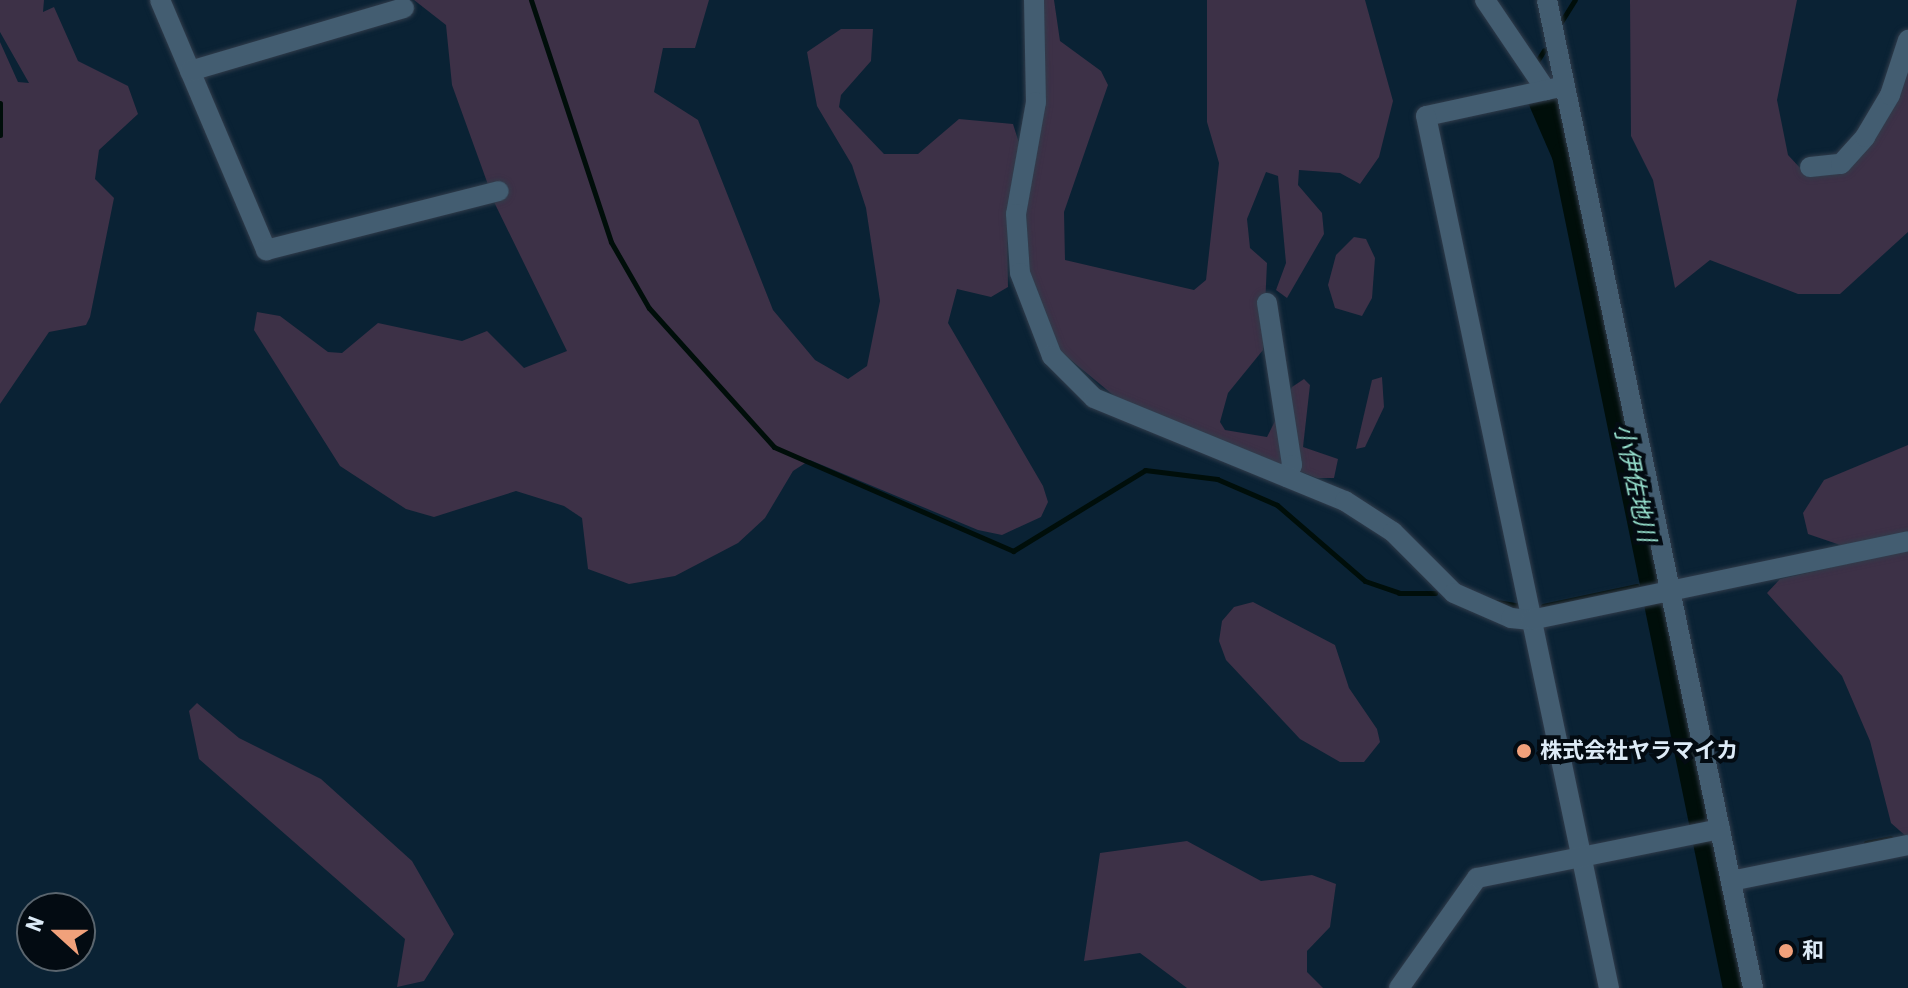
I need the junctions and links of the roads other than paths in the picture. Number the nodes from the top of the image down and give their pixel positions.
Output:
1 (160, 0) edge
2 (1034, 0) edge
3 (1485, 0) edge
4 (1547, 0) edge
5 (404, 8) dead end
6 (1908, 40) edge
7 (190, 71) junction
8 (1546, 90) junction
9 (1810, 167) dead end
10 (499, 191) dead end
11 (1267, 303) dead end
12 (1287, 477) junction
13 (1908, 541) edge
14 (1661, 594) junction
15 (1531, 620) junction
16 (1710, 831) junction
17 (1908, 845) edge
18 (1583, 858) junction
19 (1731, 881) junction
20 (1399, 988) edge
21 (1609, 988) edge
22 (1753, 988) edge

1 - 7 street
2 - 12 street
3 - 8 street
4 - 8 street
5 - 7 street
6 - 9 street
7 - 10 street
8 - 14 street
8 - 15 street
11 - 12 street
12 - 15 street
13 - 14 street
14 - 15 street
14 - 16 street
15 - 18 street
16 - 18 street
16 - 19 street
17 - 19 street
18 - 20 street
18 - 21 street
19 - 22 street

